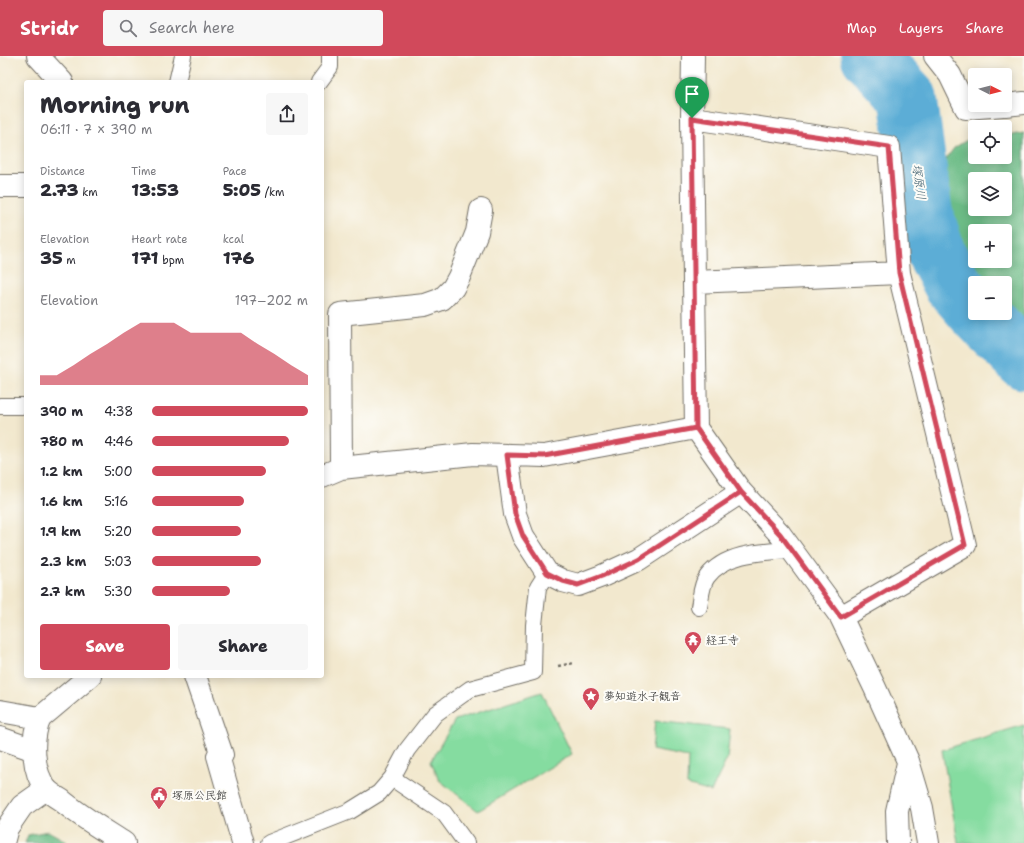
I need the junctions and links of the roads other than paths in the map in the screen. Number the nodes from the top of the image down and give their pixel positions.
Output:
1 (38, 56) edge
2 (183, 56) edge
3 (330, 56) edge
4 (693, 56) edge
5 (935, 56) edge
6 (60, 80) edge
7 (177, 80) edge
8 (320, 80) edge
9 (1024, 103) edge
10 (1012, 104) edge
11 (968, 108) edge
12 (692, 118) junction
13 (0, 186) edge
14 (24, 186) edge
15 (481, 210) dead end
16 (899, 273) junction
17 (694, 282) junction
18 (0, 406) edge
19 (24, 406) edge
20 (696, 428) junction
21 (507, 455) junction
22 (332, 472) edge
23 (741, 492) junction
24 (792, 550) junction
25 (547, 573) junction
26 (699, 607) dead end
27 (841, 617) junction
28 (88, 678) edge
29 (196, 678) edge
30 (0, 712) edge
31 (40, 718) junction
32 (0, 738) edge
33 (34, 750) junction
34 (908, 761) junction
35 (392, 778) junction
36 (46, 789) junction
37 (3, 843) edge
38 (124, 843) edge
39 (243, 843) edge
40 (269, 843) edge
41 (466, 843) edge
42 (898, 843) edge
43 (928, 843) edge

1 - 6 street
2 - 7 lane
3 - 8 lane
4 - 12 street
5 - 11 street
9 - 10 street
12 - 16 street
12 - 17 street
13 - 14 street
15 - 22 street
16 - 17 street
16 - 27 street
17 - 20 street
18 - 19 lane
20 - 21 street
20 - 23 street
21 - 22 street
21 - 25 street
23 - 24 street
23 - 25 street
24 - 26 lane
24 - 27 street
25 - 35 lane
27 - 34 street
28 - 31 street
29 - 39 street
30 - 31 street
31 - 33 street
32 - 33 street
33 - 36 street
34 - 42 street
34 - 43 street
35 - 40 lane
35 - 41 lane
36 - 37 street
36 - 38 street

